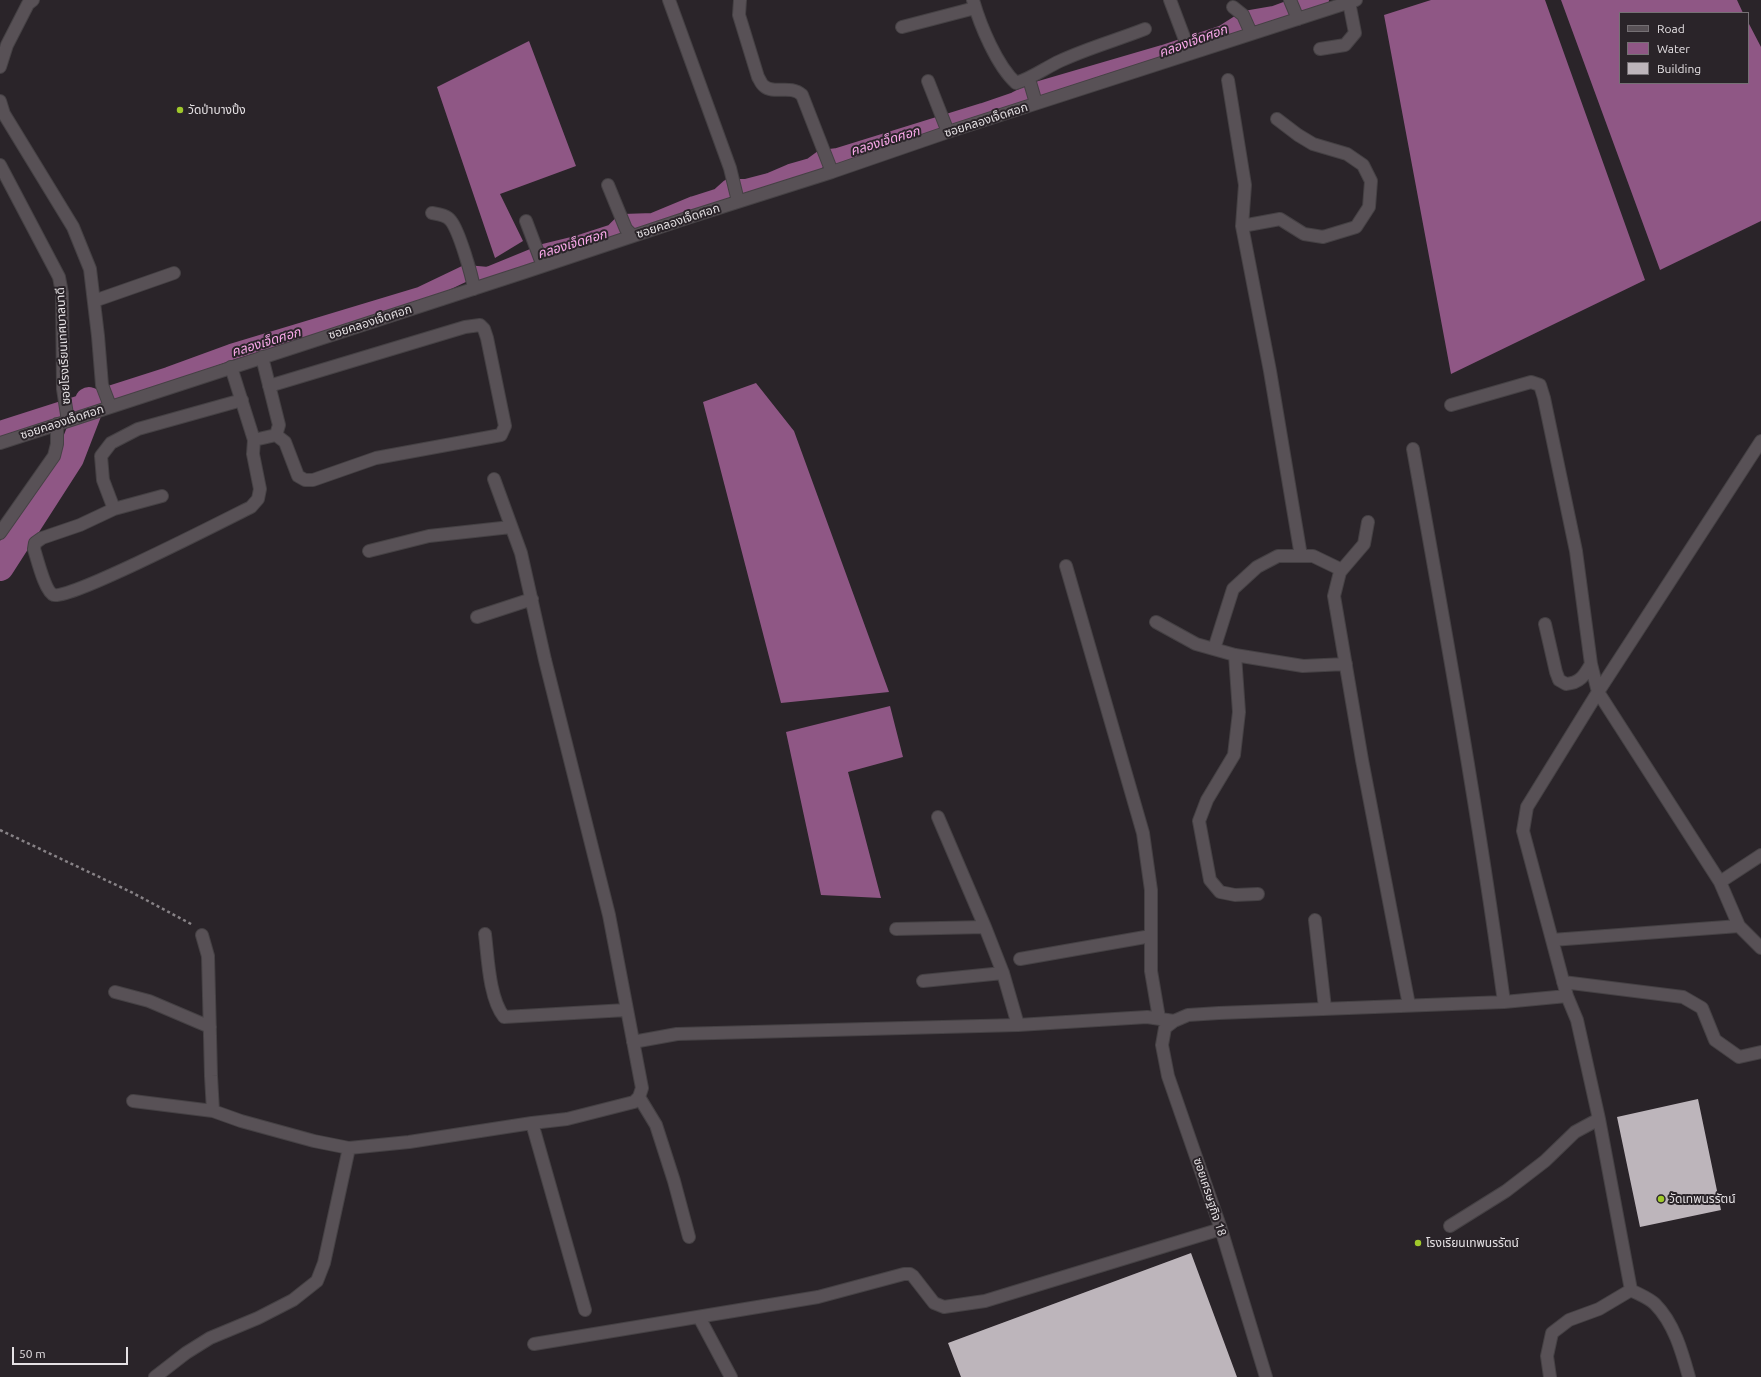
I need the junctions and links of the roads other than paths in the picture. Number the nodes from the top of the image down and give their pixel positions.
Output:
1 (33, 0) edge
2 (668, 0) edge
3 (740, 0) edge
4 (1170, 0) edge
5 (1352, 1) edge
6 (974, 4) edge
7 (1233, 7) dead end
8 (1294, 10) edge
9 (1248, 25) junction
10 (902, 27) dead end
11 (1145, 29) dead end
12 (1320, 50) dead end
13 (1190, 53) junction
14 (0, 67) edge
15 (1228, 80) dead end
16 (928, 81) dead end
17 (1030, 81) junction
18 (0, 101) edge
19 (1036, 101) junction
20 (1277, 119) dead end
21 (948, 132) junction
22 (0, 165) edge
23 (830, 167) junction
24 (608, 185) dead end
25 (737, 197) junction
26 (432, 213) dead end
27 (526, 221) dead end
28 (1242, 226) junction
29 (629, 232) junction
30 (542, 262) junction
31 (174, 273) dead end
32 (473, 284) junction
33 (94, 301) junction
34 (262, 357) junction
35 (231, 367) junction
36 (269, 386) junction
37 (242, 400) junction
38 (109, 404) junction
39 (1451, 405) dead end
40 (64, 420) junction
41 (276, 435) junction
42 (254, 440) junction
43 (1761, 441) edge
44 (0, 443) edge
45 (1413, 449) dead end
46 (494, 479) dead end
47 (162, 496) dead end
48 (114, 509) junction
49 (1368, 522) dead end
50 (512, 527) junction
51 (0, 533) edge
52 (369, 551) dead end
53 (1301, 556) junction
54 (1066, 566) dead end
55 (1342, 570) junction
56 (532, 599) junction
57 (477, 617) dead end
58 (1156, 622) dead end
59 (1545, 624) dead end
60 (1214, 649) junction
61 (1235, 655) junction
62 (1346, 664) junction
63 (1591, 664) junction
64 (1598, 692) junction
65 (938, 817) dead end
66 (1761, 854) edge
67 (1720, 882) junction
68 (1258, 894) dead end
69 (1315, 920) dead end
70 (1739, 926) junction
71 (986, 927) junction
72 (896, 929) dead end
73 (485, 934) dead end
74 (202, 935) road end
75 (1151, 936) junction
76 (1552, 940) junction
77 (1761, 948) edge
78 (1020, 959) dead end
79 (1003, 973) junction
80 (923, 981) dead end
81 (1563, 982) junction
82 (115, 992) dead end
83 (1567, 996) junction
84 (1504, 1002) junction
85 (1409, 1005) junction
86 (1325, 1008) junction
87 (626, 1010) junction
88 (1159, 1018) junction
89 (1174, 1021) junction
90 (1018, 1025) junction
91 (210, 1027) junction
92 (633, 1042) junction
93 (1761, 1052) edge
94 (639, 1098) junction
95 (133, 1101) dead end
96 (213, 1111) junction
97 (1599, 1119) junction
98 (532, 1123) junction
99 (349, 1148) junction
100 (1450, 1226) dead end
101 (1221, 1229) junction
102 (689, 1237) dead end
103 (1631, 1290) junction
104 (585, 1310) dead end
105 (704, 1316) junction
106 (534, 1344) dead end
107 (155, 1377) edge
108 (731, 1377) edge
109 (1266, 1377) edge
110 (1550, 1377) edge
111 (1689, 1377) edge

1 - 14 street
2 - 25 street
3 - 23 street
4 - 13 street
5 - 8 street, ซอยคลองเจ็ดศอก
5 - 12 street
6 - 10 street
6 - 17 street
7 - 9 street
8 - 9 street, ซอยคลองเจ็ดศอก
9 - 13 street, ซอยคลองเจ็ดศอก
11 - 17 street
13 - 19 street, ซอยคลองเจ็ดศอก
15 - 28 street
16 - 21 street
17 - 19 street
18 - 33 street
19 - 21 street, ซอยคลองเจ็ดศอก
20 - 28 street
21 - 23 street, ซอยคลองเจ็ดศอก
22 - 40 street, ซอยโรงเรียนเทศบาลนาดี
23 - 25 street, ซอยคลองเจ็ดศอก
24 - 29 street
25 - 29 street, ซอยคลองเจ็ดศอก
26 - 32 street
27 - 30 street
28 - 53 street
29 - 30 street, ซอยคลองเจ็ดศอก
30 - 32 street, ซอยคลองเจ็ดศอก
31 - 33 street
32 - 34 street, ซอยคลองเจ็ดศอก
33 - 38 street
34 - 35 street, ซอยคลองเจ็ดศอก
34 - 36 street
35 - 37 street
35 - 38 street, ซอยคลองเจ็ดศอก
36 - 41 street
36 - 41 street
37 - 42 street
37 - 48 street
38 - 40 street, ซอยคลองเจ็ดศอก
39 - 63 street
40 - 44 street, ซอยคลองเจ็ดศอก
40 - 51 street, ซอยโรงเรียนเทศบาลนาดี
41 - 42 street
42 - 48 street
43 - 64 street
45 - 84 street
46 - 50 street
47 - 48 street
49 - 55 street
50 - 52 street
50 - 56 street
53 - 55 street
53 - 60 street
54 - 75 street
55 - 62 street
56 - 57 street
56 - 87 street
58 - 60 street
59 - 63 street
60 - 61 street
61 - 62 street
61 - 68 street
62 - 85 street
63 - 64 street
64 - 67 street
64 - 76 street
65 - 71 street
66 - 67 street
67 - 70 street
69 - 86 street
70 - 76 street
70 - 77 street
71 - 72 street
71 - 79 street
73 - 87 street
74 - 91 street
75 - 78 street
75 - 88 street
76 - 81 street
79 - 80 street
79 - 90 street
81 - 83 street
81 - 93 street
82 - 91 street
83 - 84 street
83 - 97 street
84 - 85 street
85 - 86 street
86 - 89 street
87 - 92 street
88 - 89 street
88 - 90 street
89 - 101 street, ซอยเศรษฐกิจ 18
90 - 92 street
91 - 96 street
92 - 94 street
94 - 98 street
94 - 102 street
95 - 96 street
96 - 99 street
97 - 100 street
97 - 103 street
98 - 99 street
98 - 104 street
99 - 107 street
101 - 105 street
101 - 109 street, ซอยเศรษฐกิจ 18
103 - 110 street
103 - 111 street
105 - 106 street
105 - 108 street

